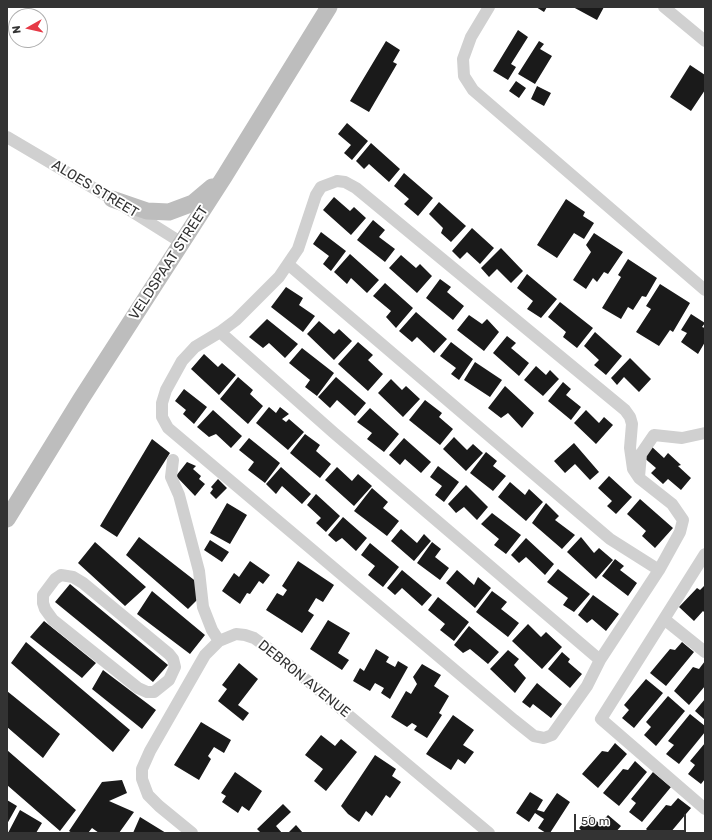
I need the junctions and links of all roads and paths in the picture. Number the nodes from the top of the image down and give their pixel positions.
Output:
1 (329, 7) edge
2 (489, 7) edge
3 (664, 7) edge
4 (705, 41) edge
5 (7, 137) edge
6 (224, 177) junction
7 (112, 199) junction
8 (182, 243) junction
9 (289, 265) junction
10 (705, 290) edge
11 (220, 332) junction
12 (705, 433) edge
13 (173, 460) dead end
14 (639, 478) junction
15 (7, 519) edge
16 (705, 554) edge
17 (659, 570) junction
18 (664, 619) junction
19 (219, 641) junction
20 (705, 652) edge
21 (600, 660) junction
22 (169, 680) junction
23 (184, 690) junction
24 (705, 809) edge
25 (192, 833) edge
26 (489, 833) edge

1 - 6 street, VELDSPAAT STREET
2 - 10 street
3 - 4 street
5 - 7 street, ALOES STREET
6 - 7 street
6 - 8 street, VELDSPAAT STREET
7 - 8 street, ALOES STREET
8 - 15 street, VELDSPAAT STREET
9 - 11 street
9 - 14 street
9 - 17 street
11 - 21 street
11 - 21 street
12 - 14 street
13 - 19 street
14 - 17 street
16 - 18 street
17 - 21 street
18 - 20 street
18 - 24 street
19 - 23 street, DEBRON AVENUE
19 - 26 street, DEBRON AVENUE
22 - 22 street
22 - 23 street
23 - 25 street, DEBRON AVENUE

